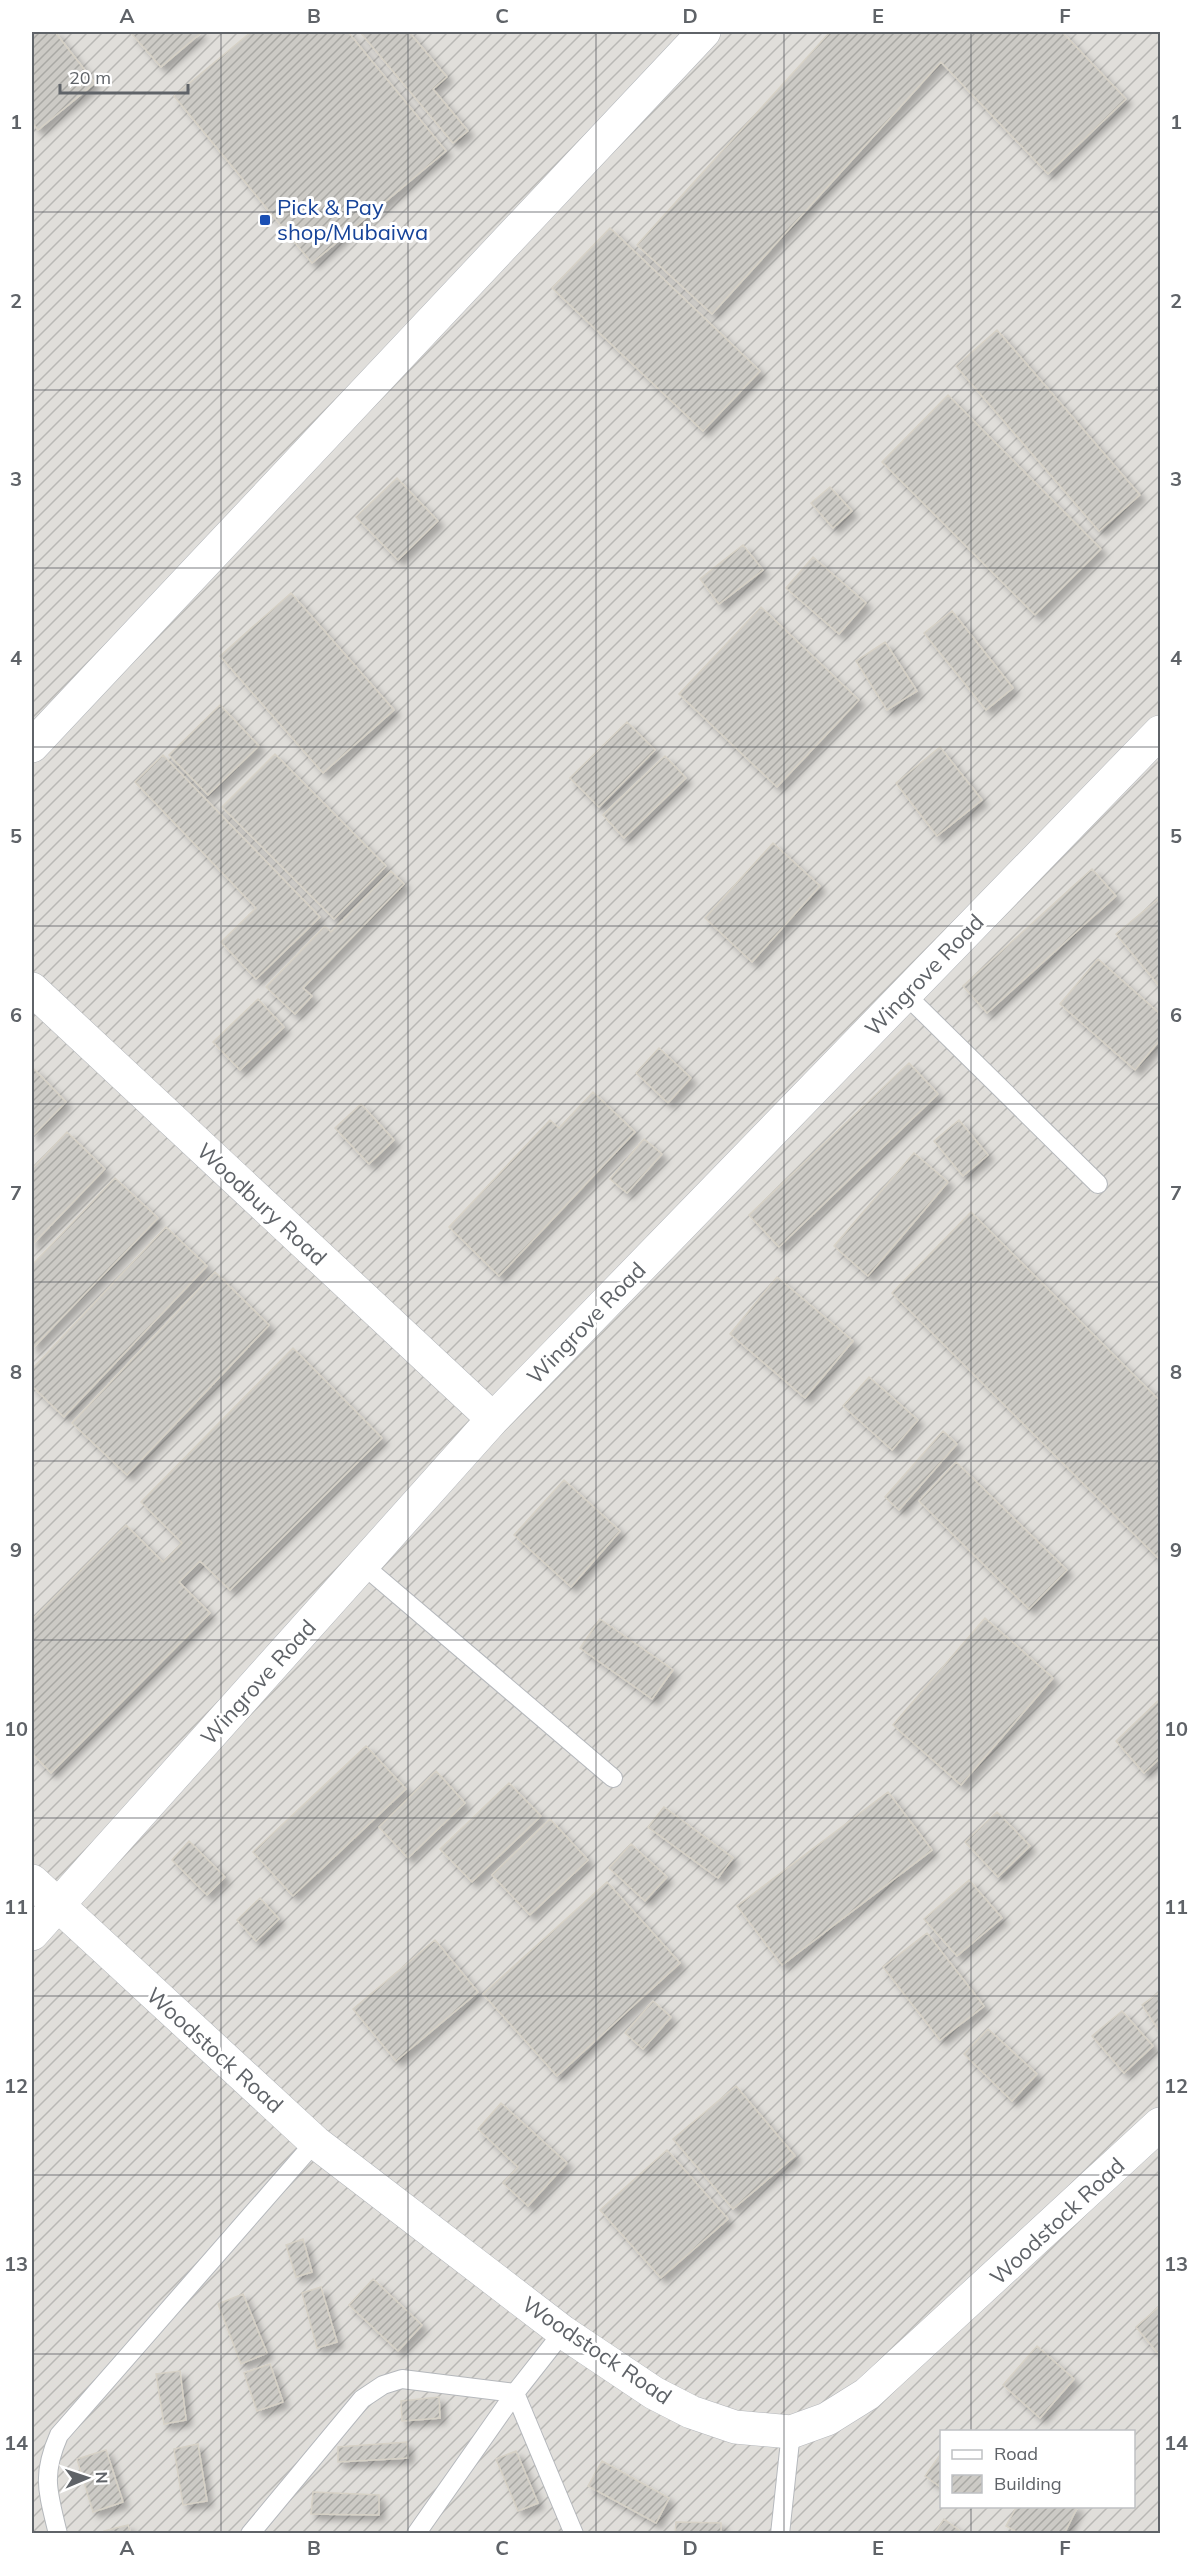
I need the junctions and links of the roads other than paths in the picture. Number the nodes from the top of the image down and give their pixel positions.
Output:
1 (704, 32) edge
2 (1159, 737) edge
3 (32, 746) edge
4 (32, 989) edge
5 (905, 994) junction
6 (1098, 1184) dead end
7 (493, 1419) junction
8 (363, 1564) junction
9 (613, 1779) dead end
10 (32, 1881) edge
11 (57, 1906) junction
12 (32, 1934) edge
13 (1161, 2124) edge
14 (315, 2142) junction
15 (563, 2332) junction
16 (515, 2393) junction
17 (791, 2432) junction
18 (58, 2534) edge
19 (250, 2534) edge
20 (416, 2534) edge
21 (574, 2534) edge
22 (780, 2534) edge

1 - 3 street
2 - 5 street, Wingrove Road
4 - 7 street, Woodbury Road
5 - 6 lane
5 - 7 street, Wingrove Road
7 - 8 street, Wingrove Road
8 - 9 lane
8 - 11 street, Wingrove Road
10 - 11 street, Woodstock Road
11 - 12 street, Wingrove Road
11 - 14 street, Woodstock Road
13 - 17 street, Woodstock Road
14 - 15 street, Woodstock Road
14 - 18 lane
15 - 16 lane
15 - 17 street, Woodstock Road
16 - 19 lane
16 - 20 lane
16 - 21 lane
17 - 22 lane

